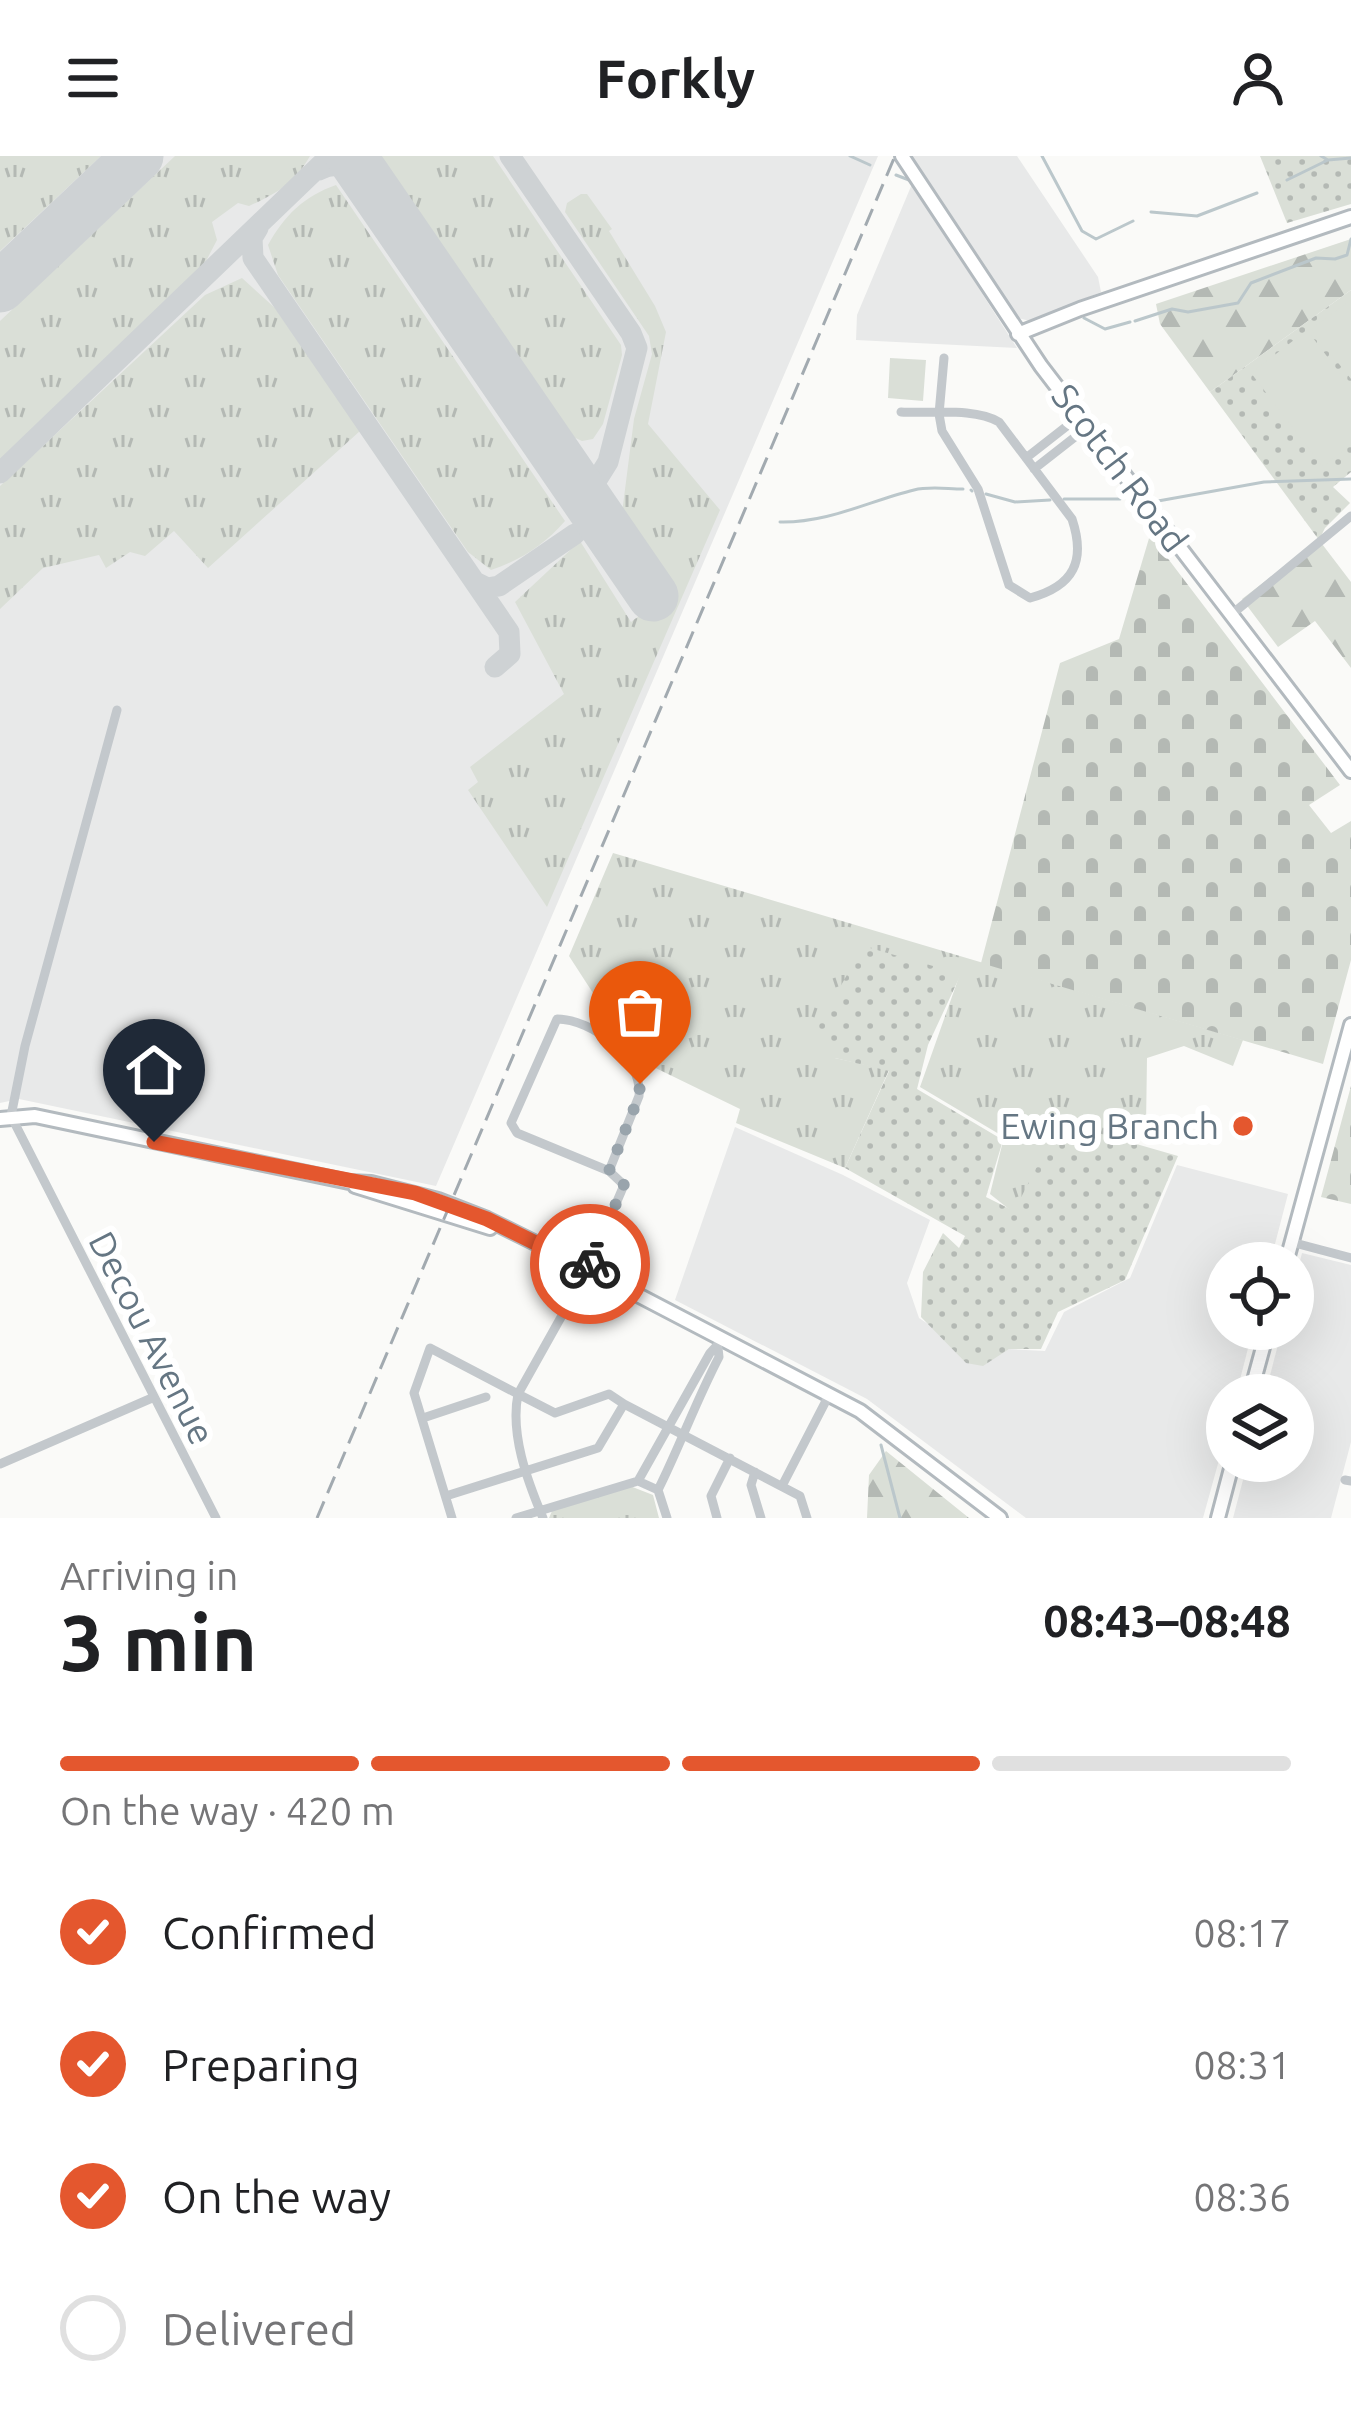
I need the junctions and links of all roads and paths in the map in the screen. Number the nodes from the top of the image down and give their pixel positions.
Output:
1 (902, 156) edge
2 (1351, 217) edge
3 (1018, 334) junction
4 (944, 358) dead end
5 (901, 412) dead end
6 (939, 414) junction
7 (1085, 420) junction
8 (1026, 458) junction
9 (1034, 469) junction
10 (1351, 516) edge
11 (1232, 614) junction
12 (117, 710) dead end
13 (1351, 771) edge
14 (1351, 1024) edge
15 (5, 1118) edge
16 (609, 1171) junction
17 (1292, 1242) edge
18 (1314, 1248) edge
19 (1351, 1258) edge
20 (588, 1269) junction
21 (721, 1344) junction
22 (518, 1394) junction
23 (829, 1395) junction
24 (486, 1397) dead end
25 (152, 1398) junction
26 (624, 1404) junction
27 (423, 1418) junction
28 (670, 1426) junction
29 (683, 1433) junction
30 (730, 1459) junction
31 (0, 1464) edge
32 (527, 1471) junction
33 (754, 1472) junction
34 (638, 1481) junction
35 (1227, 1482) edge
36 (782, 1486) junction
37 (658, 1490) junction
38 (446, 1496) junction
39 (541, 1514) edge
40 (216, 1518) edge
41 (452, 1518) edge
42 (516, 1518) edge
43 (667, 1518) edge
44 (718, 1518) edge
45 (761, 1518) edge
46 (807, 1518) edge
47 (1000, 1518) edge
48 (1218, 1518) edge

1 - 3 main road, Scotch Road
2 - 3 main road
3 - 7 main road, Scotch Road
4 - 6 street
5 - 6 street
6 - 8 street
6 - 9 street
7 - 8 street
7 - 9 street
7 - 11 main road, Scotch Road
8 - 9 street
10 - 11 street
11 - 13 main road, Scotch Road
12 - 15 street
14 - 17 main road
15 - 20 main road
15 - 25 street, Decou Avenue
16 - 16 street
16 - 20 street
18 - 19 street
20 - 21 main road
20 - 22 street
21 - 23 main road
21 - 28 street
21 - 29 street
22 - 26 street
22 - 27 street
22 - 32 street
23 - 36 street
23 - 47 main road
24 - 27 street
25 - 31 street
25 - 40 street, Decou Avenue
26 - 28 street
26 - 32 street
27 - 38 street
28 - 29 street
28 - 34 street
29 - 30 street
29 - 37 street
30 - 33 street
30 - 44 street
32 - 38 street
32 - 39 street
33 - 36 street
33 - 45 street
34 - 37 street
34 - 39 street
35 - 48 main road
36 - 46 street
37 - 43 street
38 - 41 street
39 - 42 street

